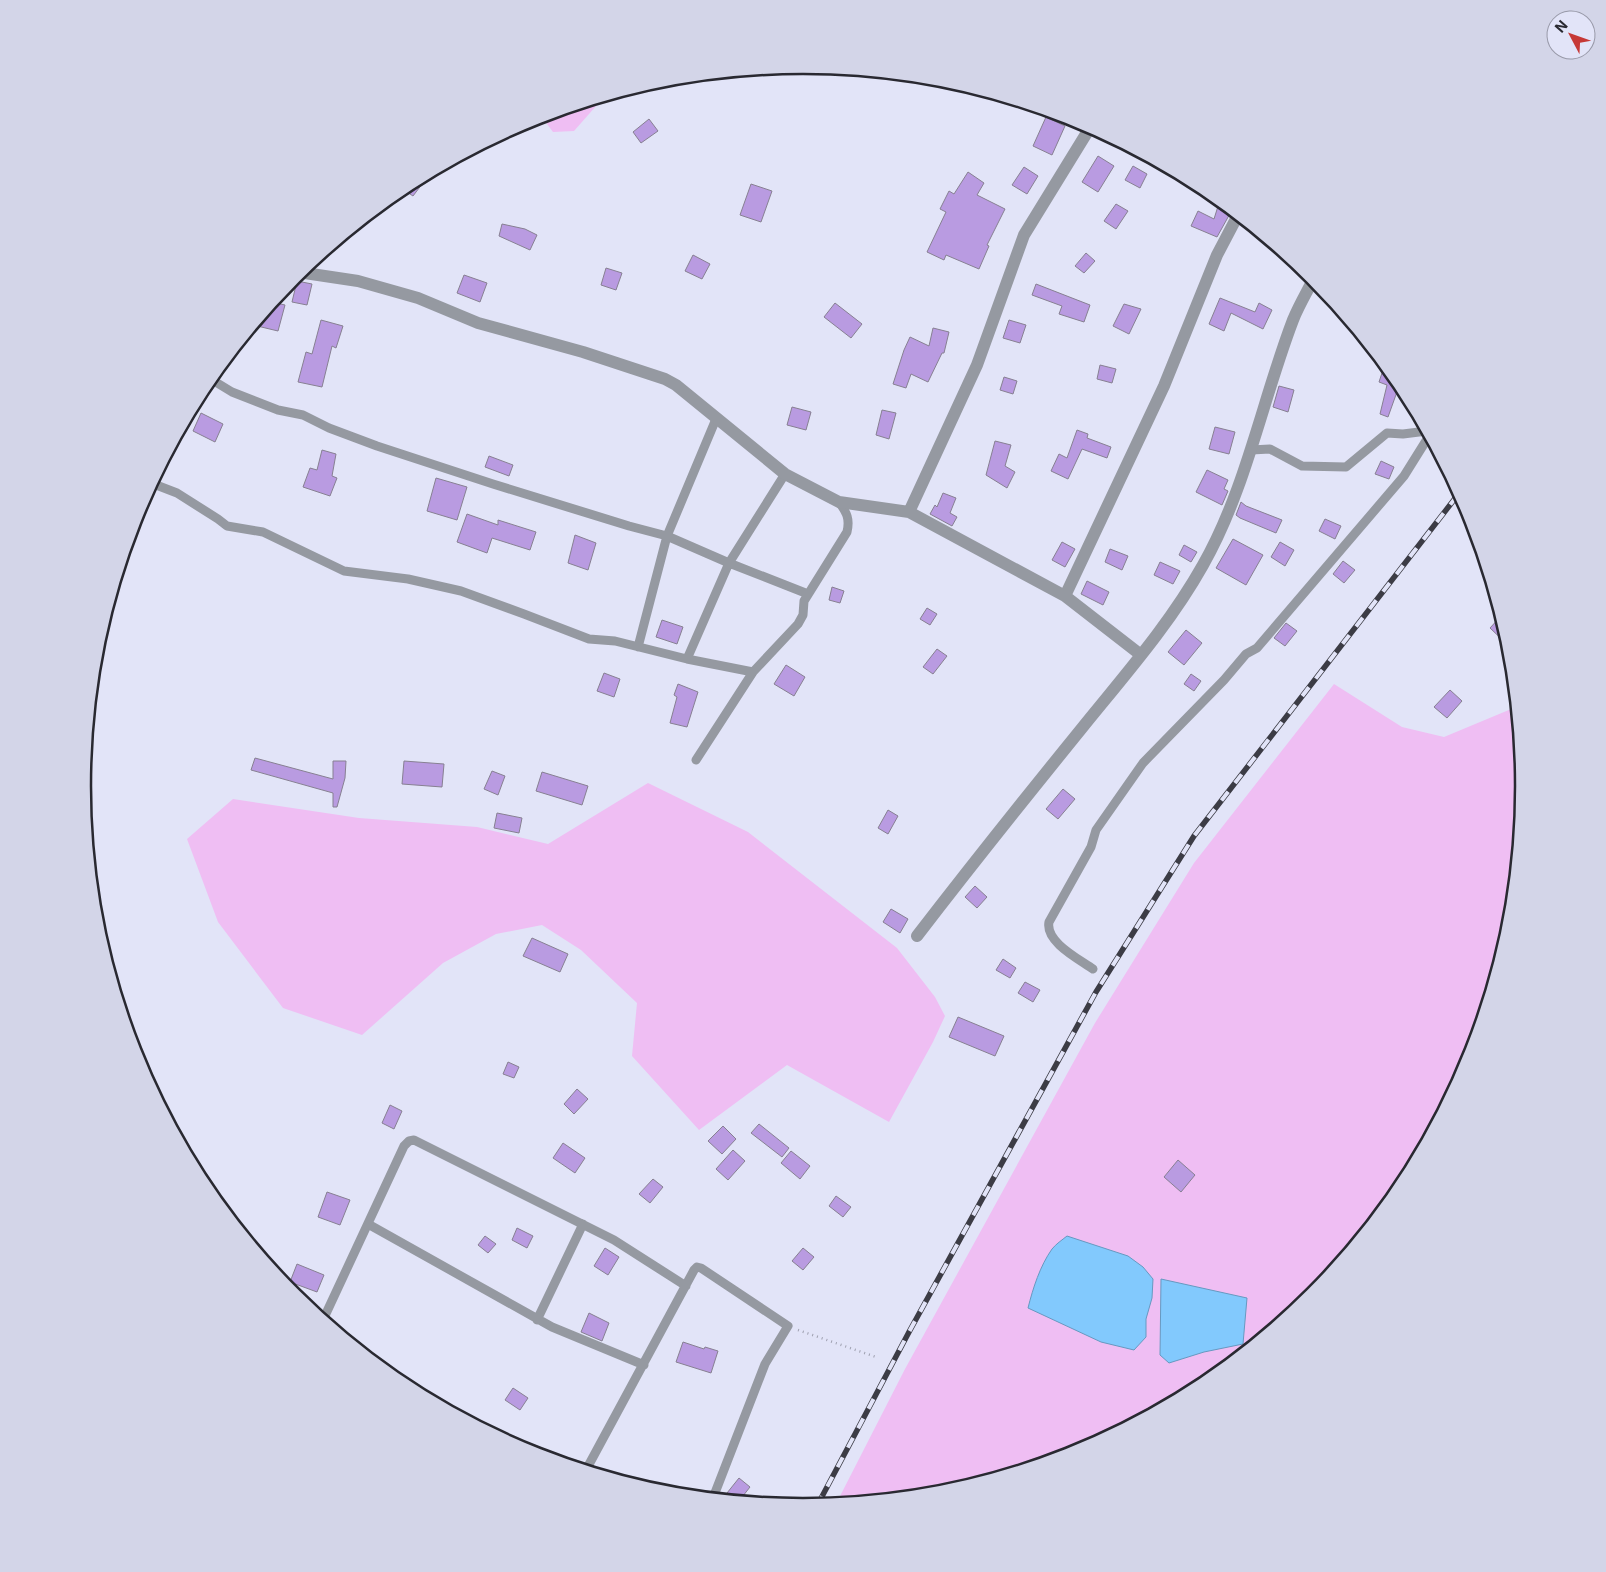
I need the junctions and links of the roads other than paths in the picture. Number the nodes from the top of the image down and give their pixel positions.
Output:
1 (1087, 133) edge
2 (1235, 220) edge
3 (308, 273) edge
4 (1310, 286) edge
5 (216, 382) edge
6 (716, 418) junction
7 (1421, 432) edge
8 (1426, 441) edge
9 (1250, 450) junction
10 (785, 474) junction
11 (158, 485) edge
12 (839, 502) junction
13 (909, 512) junction
14 (667, 536) junction
15 (729, 563) junction
16 (808, 594) junction
17 (1065, 596) junction
18 (638, 647) junction
19 (1141, 655) junction
20 (687, 659) junction
21 (753, 672) junction
22 (696, 760) dead end
23 (916, 936) dead end
24 (1093, 969) dead end
25 (368, 1224) junction
26 (583, 1224) junction
27 (686, 1286) junction
28 (326, 1314) edge
29 (537, 1320) junction
30 (644, 1365) junction
31 (589, 1465) edge
32 (715, 1493) edge

1 - 13 street
2 - 17 street
3 - 6 street
4 - 9 street
5 - 14 lane
6 - 10 street
6 - 14 lane
7 - 9 lane
8 - 24 lane
9 - 19 street
10 - 12 street
10 - 15 lane
11 - 18 lane
12 - 13 street
12 - 16 lane
13 - 17 street
14 - 15 lane
14 - 18 lane
15 - 16 lane
15 - 20 lane
16 - 21 lane
17 - 19 street
18 - 20 lane
19 - 23 street
20 - 21 lane
21 - 22 lane
25 - 26 lane
25 - 28 lane
25 - 29 lane
26 - 27 lane
26 - 29 lane
27 - 30 lane
27 - 32 lane
29 - 30 lane
30 - 31 lane

